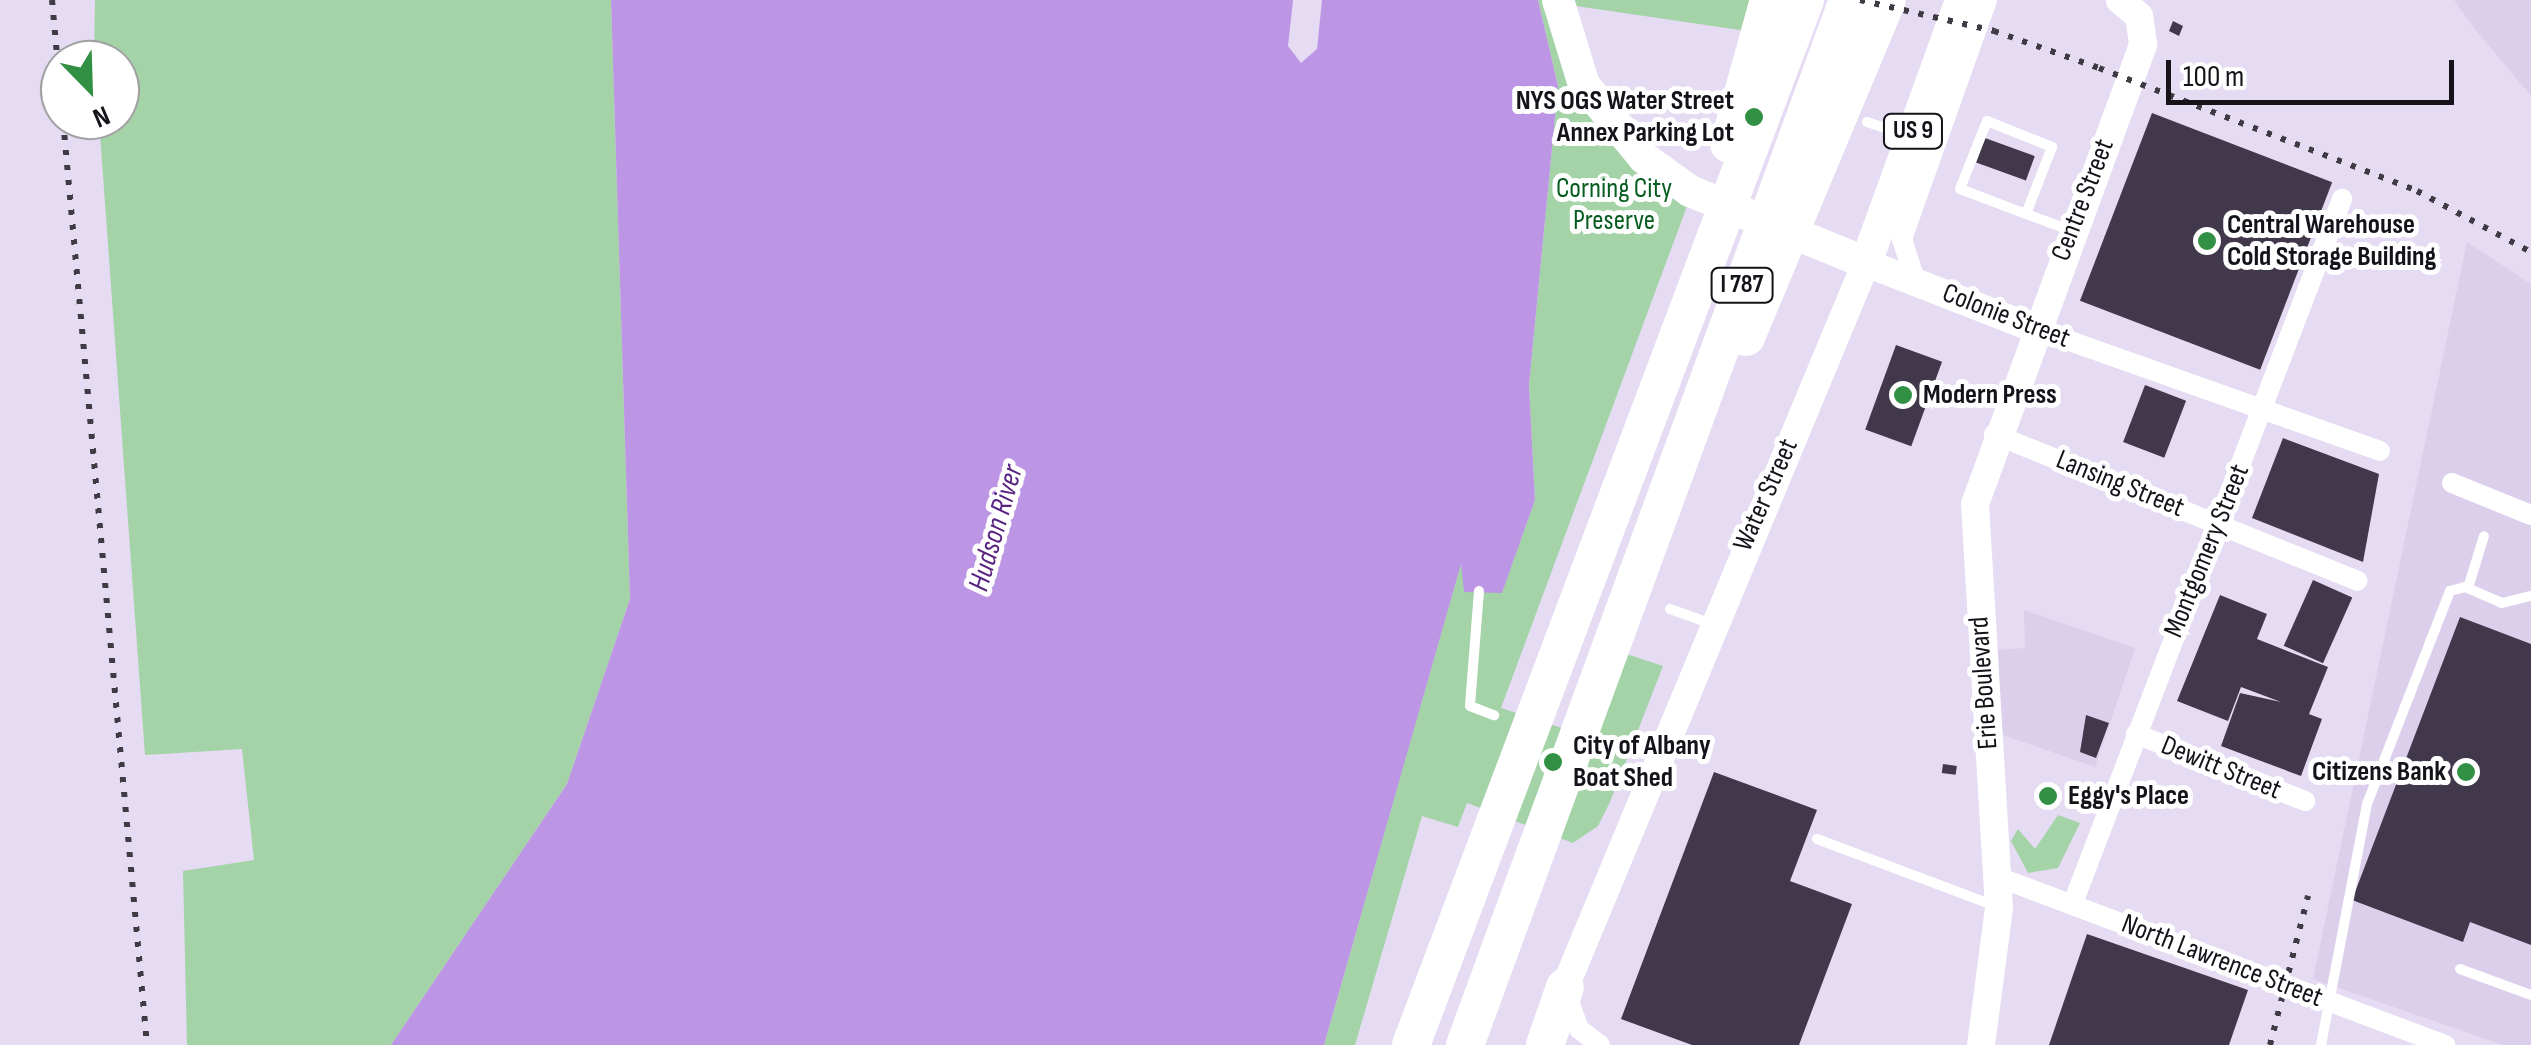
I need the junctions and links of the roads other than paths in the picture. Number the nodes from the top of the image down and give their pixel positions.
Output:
1 (1558, 0) edge
2 (1770, 0) edge
3 (1805, 0) edge
4 (1848, 0) edge
5 (1887, 0) edge
6 (1961, 0) edge
7 (1987, 0) edge
8 (2120, 0) edge
9 (1867, 122) dead end
10 (1912, 136) junction
11 (2342, 199) dead end
12 (2026, 214) junction
13 (2071, 230) junction
14 (1866, 262) junction
15 (1915, 280) junction
16 (2033, 328) junction
17 (2264, 409) junction
18 (1994, 434) junction
19 (2380, 452) dead end
20 (2452, 483) dead end
21 (1621, 485) junction
22 (2531, 515) edge
23 (2218, 523) junction
24 (2484, 536) dead end
25 (1637, 570) junction
26 (2357, 581) dead end
27 (2468, 588) junction
28 (1479, 592) dead end
29 (2531, 596) edge
30 (1670, 609) dead end
31 (1709, 622) junction
32 (1494, 715) dead end
33 (2136, 734) junction
34 (2305, 801) dead end
35 (1817, 839) dead end
36 (1998, 877) junction
37 (2072, 903) junction
38 (1999, 908) junction
39 (2460, 969) dead end
40 (1565, 987) junction
41 (2531, 994) edge
42 (2332, 1003) junction
43 (1411, 1045) edge
44 (1465, 1045) edge
45 (1545, 1045) edge
46 (1600, 1045) edge
47 (1981, 1045) edge
48 (2321, 1045) edge
49 (2446, 1045) edge

1 - 14 main road, Colonie Street
2 - 21 highway
3 - 21 highway, I 787
4 - 25 highway, I 787
5 - 25 highway
6 - 10 main road, Water Street / US 9
7 - 15 street
8 - 13 street, Centre Street
9 - 10 lane
10 - 14 main road, Water Street / US 9
11 - 17 street, Montgomery Street
12 - 12 lane
12 - 13 lane
13 - 16 street, Centre Street
14 - 15 street, Colonie Street
14 - 31 street, Water Street
15 - 16 street, Colonie Street
16 - 17 street, Colonie Street
16 - 18 street, Erie Boulevard
17 - 19 street, Colonie Street
17 - 23 street, Montgomery Street
18 - 23 street, Lansing Street
18 - 36 street, Erie Boulevard
20 - 22 street
21 - 43 highway, I 787
23 - 26 street, Lansing Street
23 - 33 street, Montgomery Street
24 - 27 lane
25 - 44 highway, I 787
27 - 29 lane
27 - 42 lane
28 - 32 lane
30 - 31 lane
31 - 40 street, Water Street
33 - 34 street, Dewitt Street
33 - 37 street, Montgomery Street
35 - 38 lane
36 - 37 street, North Lawrence Street
36 - 38 street, Erie Boulevard
37 - 42 street, North Lawrence Street
38 - 47 street, Erie Boulevard
39 - 41 lane
40 - 45 highway
40 - 46 street
42 - 48 lane
42 - 49 street, North Lawrence Street

